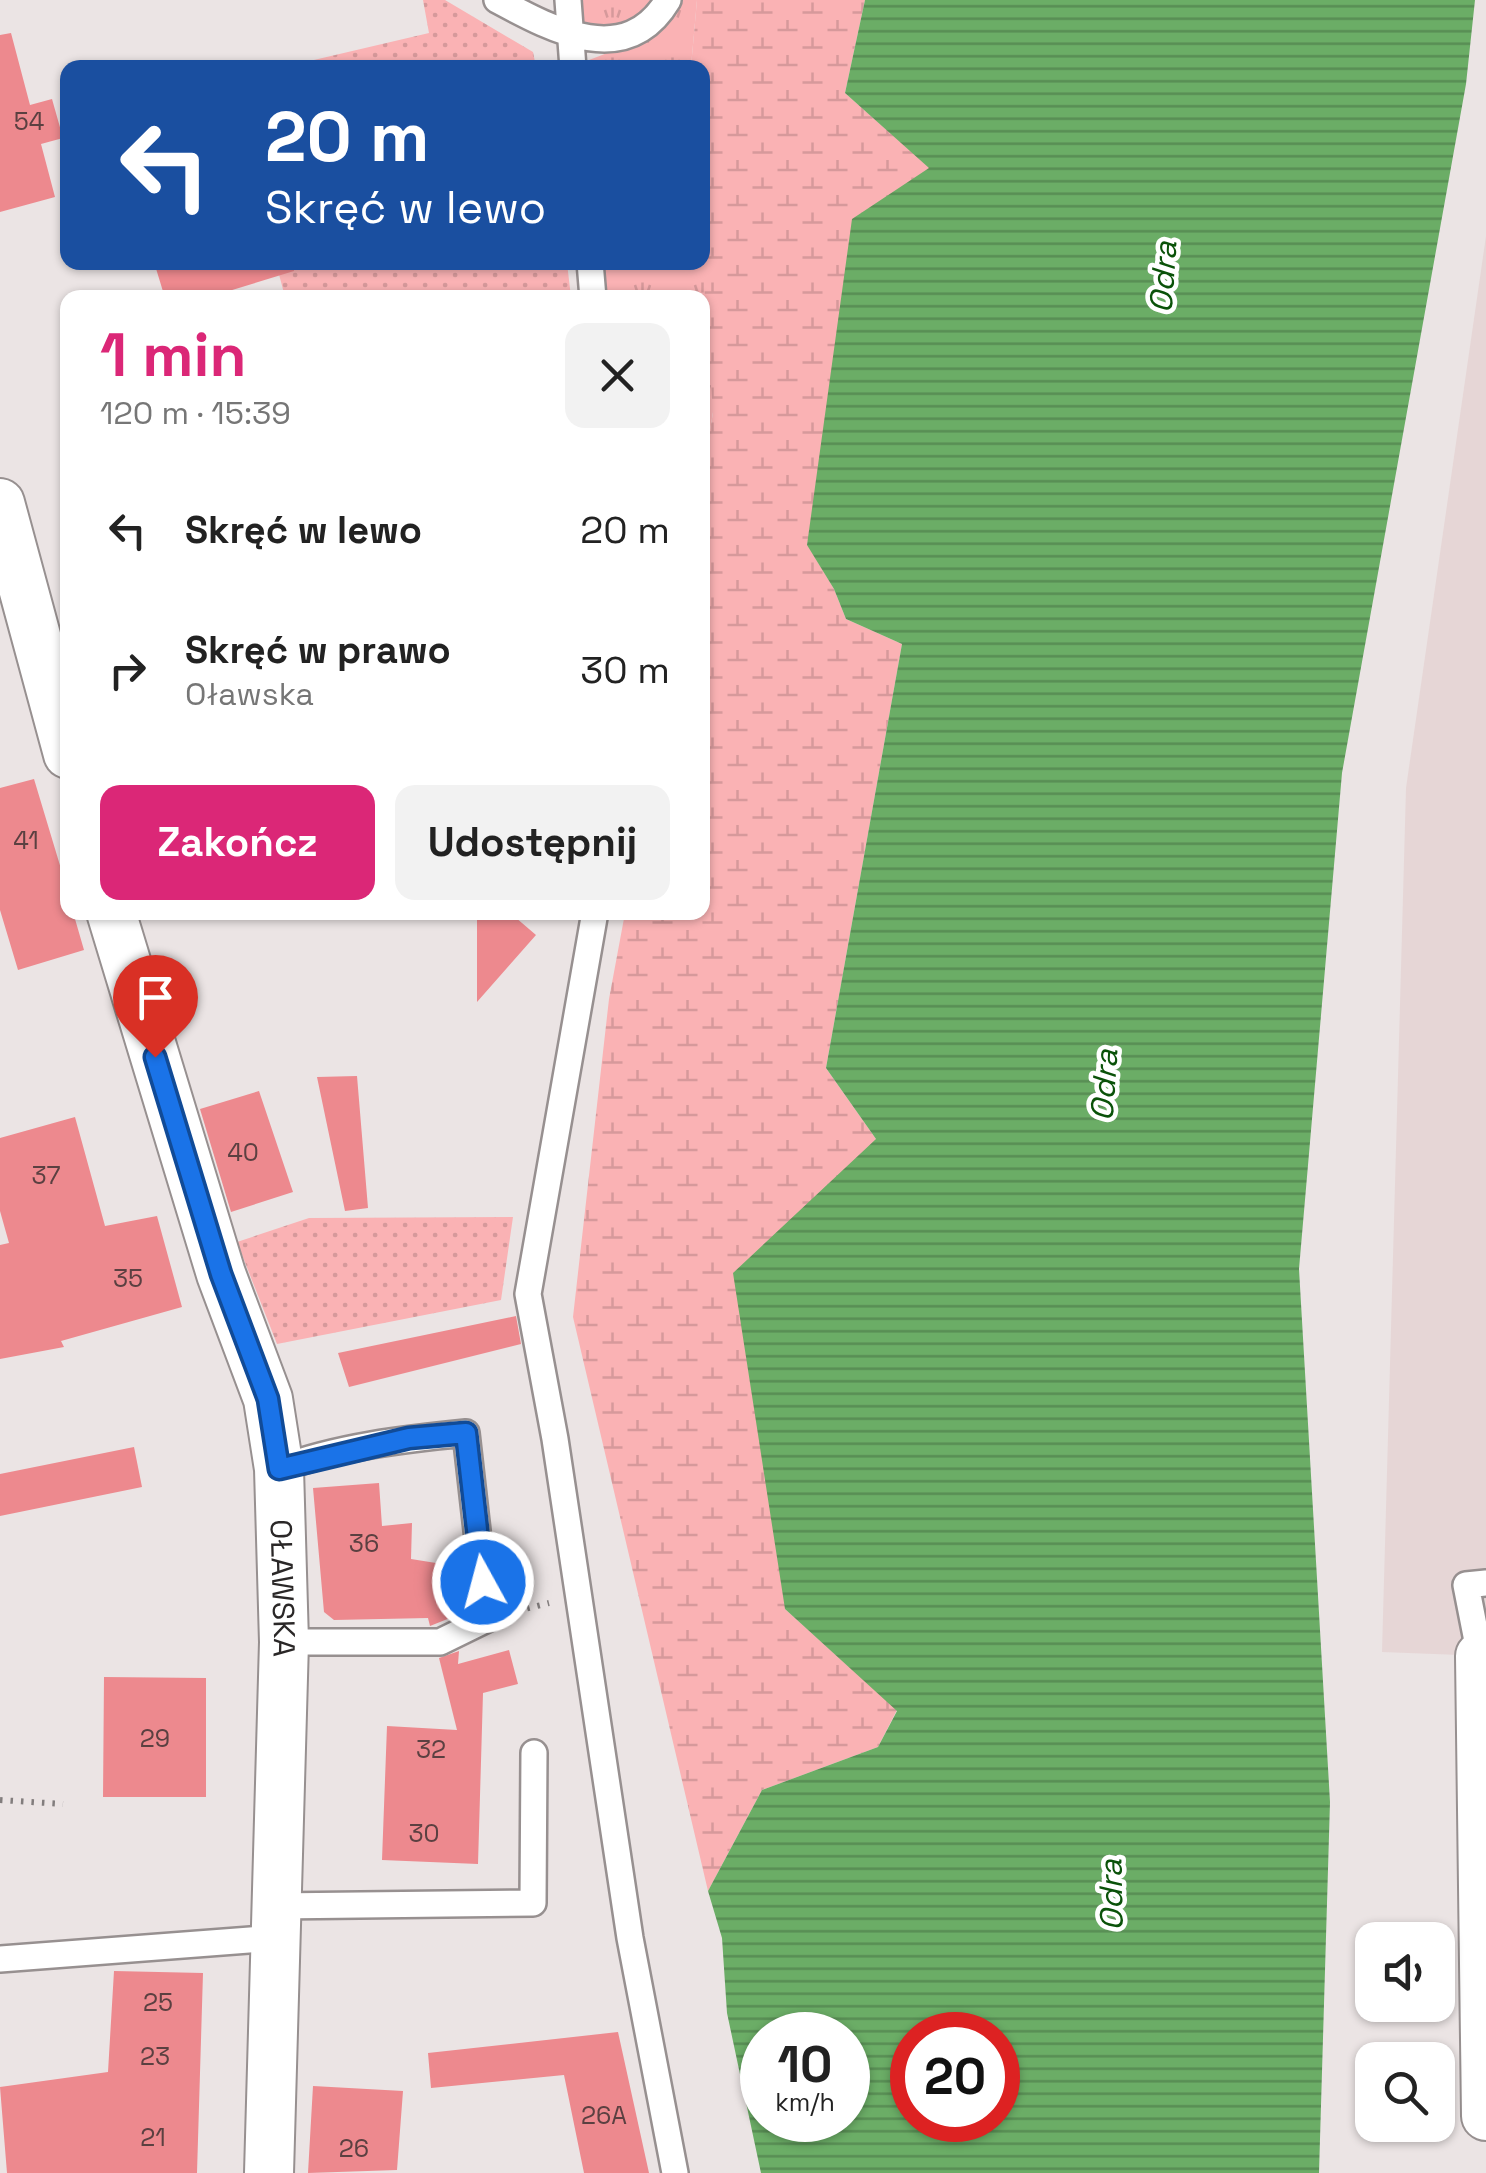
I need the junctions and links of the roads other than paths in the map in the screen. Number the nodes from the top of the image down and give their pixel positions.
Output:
1 (497, 0) edge
2 (568, 0) edge
3 (668, 0) edge
4 (570, 36) junction
5 (573, 60) edge
6 (0, 503) edge
7 (60, 724) edge
8 (113, 920) edge
9 (594, 920) edge
10 (279, 1469) junction
11 (1486, 1583) edge
12 (284, 1642) junction
13 (1480, 1656) joint
14 (534, 1753) dead end
15 (275, 1922) junction
16 (0, 1959) edge
17 (1486, 2116) edge
18 (269, 2173) edge
19 (675, 2173) edge

1 - 4 lane
2 - 4 lane
3 - 4 lane
4 - 5 lane
6 - 7 street
8 - 10 street, OŁAWSKA
9 - 19 lane
10 - 12 street, OŁAWSKA
10 - 12 lane
11 - 13 lane
12 - 15 street, OŁAWSKA
13 - 17 street
14 - 15 lane
15 - 16 lane
15 - 18 street, OŁAWSKA

